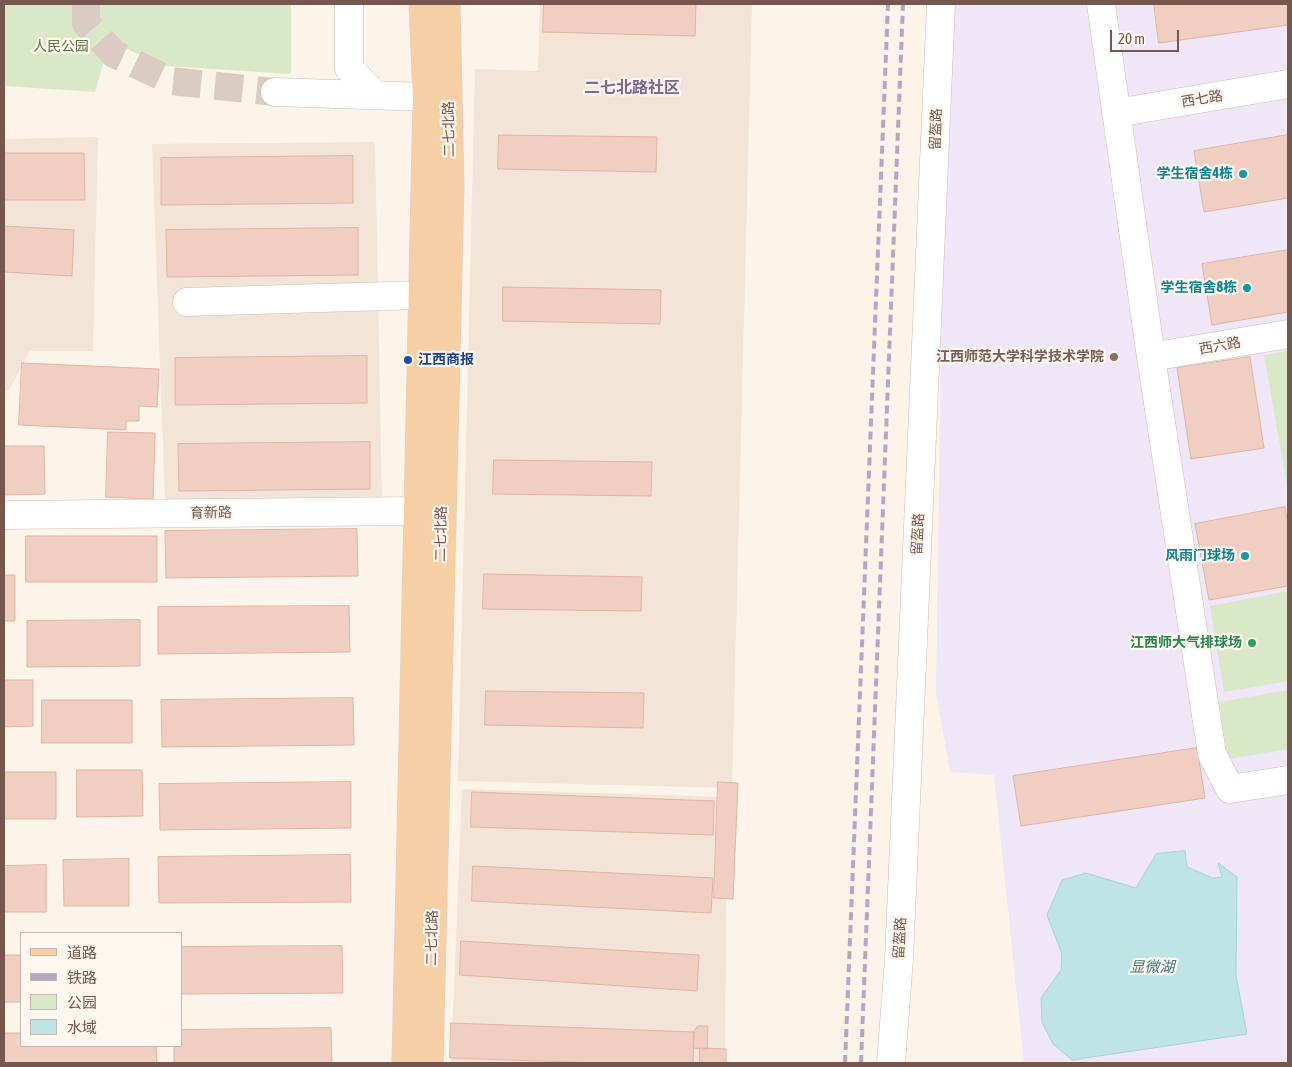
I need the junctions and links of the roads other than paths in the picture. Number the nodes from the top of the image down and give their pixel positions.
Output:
1 (350, 4) edge
2 (424, 4) edge
3 (446, 4) edge
4 (941, 4) edge
5 (1101, 4) edge
6 (1288, 84) edge
7 (275, 92) tunnel mouth
8 (375, 95) junction
9 (427, 96) junction
10 (1116, 113) junction
11 (423, 295) junction
12 (187, 302) dead end
13 (1288, 334) edge
14 (1151, 357) junction
15 (418, 511) junction
16 (4, 515) edge
17 (1288, 780) edge
18 (406, 1063) edge
19 (429, 1063) edge
20 (891, 1063) edge

1 - 8 street
2 - 9 main road, 二七北路
3 - 19 main road, 二七北路
4 - 20 street, 留盔路
5 - 10 street
6 - 10 street, 西七路
7 - 8 street
8 - 9 street
9 - 11 main road, 二七北路
10 - 14 street
11 - 12 street
11 - 15 main road, 二七北路
13 - 14 street, 西六路
14 - 17 street
15 - 16 street, 育新路
15 - 18 main road, 二七北路

